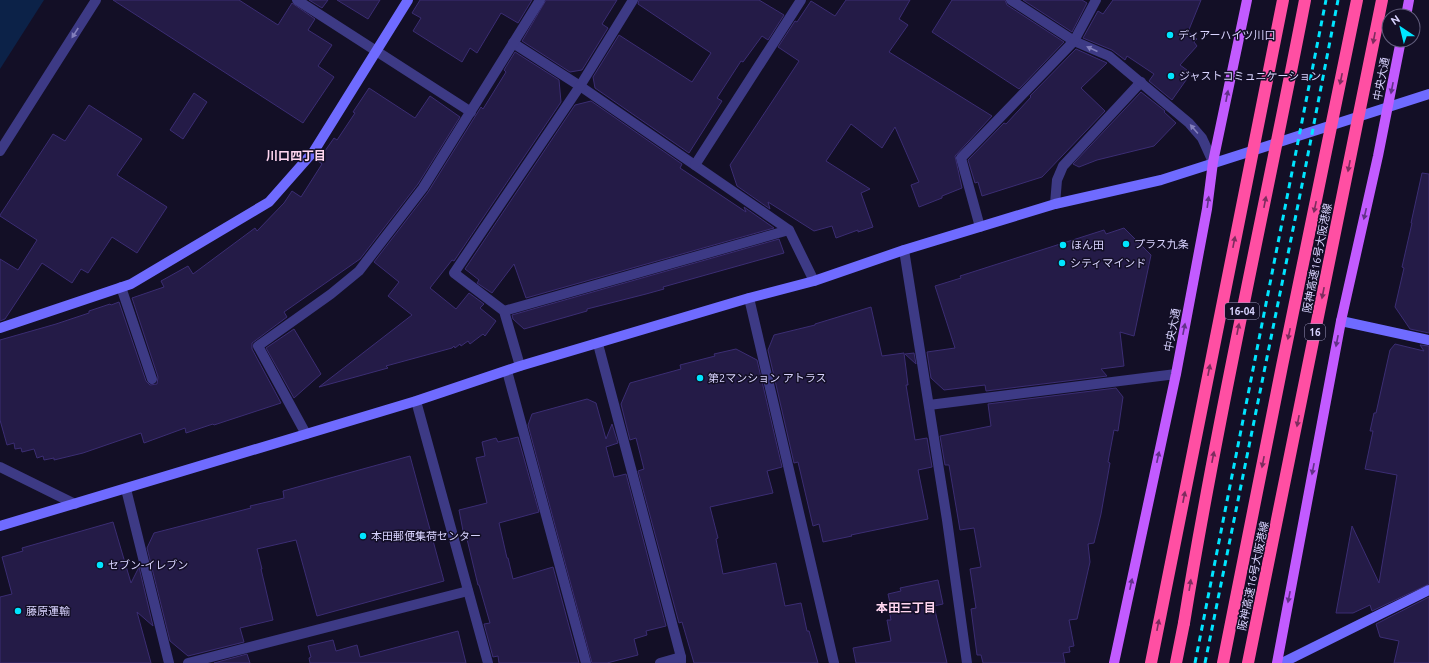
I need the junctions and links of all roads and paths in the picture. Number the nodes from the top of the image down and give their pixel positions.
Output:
1 (96, 0) edge
2 (296, 0) edge
3 (408, 0) edge
4 (540, 0) edge
5 (633, 0) edge
6 (800, 0) edge
7 (1012, 0) edge
8 (1096, 0) edge
9 (1247, 0) edge
10 (1283, 0) edge
11 (1305, 0) edge
12 (1357, 0) edge
13 (1382, 0) edge
14 (1074, 40) junction
15 (513, 43) junction
16 (1399, 48) edge
17 (376, 52) junction
18 (1141, 82) junction
19 (580, 86) junction
20 (1429, 94) edge
21 (1388, 108) junction
22 (471, 112) junction
23 (0, 150) edge
24 (1213, 162) junction
25 (695, 166) junction
26 (1055, 204) junction
27 (980, 227) junction
28 (789, 230) junction
29 (904, 250) junction
30 (814, 281) junction
31 (120, 287) junction
32 (749, 298) junction
33 (504, 311) junction
34 (1341, 321) junction
35 (0, 328) edge
36 (1429, 340) edge
37 (598, 344) junction
38 (520, 366) junction
39 (507, 371) junction
40 (1176, 374) junction
41 (152, 379) dead end
42 (416, 401) junction
43 (929, 405) junction
44 (306, 434) junction
45 (0, 467) edge
46 (126, 489) junction
47 (75, 504) junction
48 (0, 526) edge
49 (1429, 590) edge
50 (468, 591) junction
51 (681, 660) edge
52 (169, 663) edge
53 (188, 663) edge
54 (488, 663) edge
55 (586, 663) edge
56 (660, 663) edge
57 (834, 663) edge
58 (967, 663) edge
59 (1114, 663) edge
60 (1151, 663) edge
61 (1176, 663) edge
62 (1223, 663) edge
63 (1248, 663) edge
64 (1277, 663) edge
65 (1282, 663) edge

1 -> 23 street
2 - 17 street
3 - 17 street
4 - 15 street
5 - 19 street
6 - 25 street
7 - 14 street
8 - 14 street
24 -> 9 main road, 中央大通
60 -> 10 highway, bridge
61 -> 11 highway, 16-04, bridge
12 -> 62 highway, bridge
13 -> 63 highway, 阪神高速16号大阪港線 / 16, bridge
18 -> 14 street
14 - 27 street
15 - 19 street
15 - 22 street
16 -> 21 main road, 中央大通
17 - 22 street
17 - 31 street
24 -> 18 street
18 - 26 street
19 - 25 street
19 - 33 street
20 - 21 street
21 - 24 street
21 -> 34 main road, 中央大通
22 - 44 street
24 - 26 street
40 -> 24 main road, 中央大通
25 - 28 street
26 - 27 street
27 - 29 street
28 - 30 street
28 - 33 street
29 - 30 street
29 - 43 street
30 - 32 street
31 - 35 street
31 - 41 street
32 - 37 street
32 - 57 street
33 - 38 street
34 - 36 street
34 -> 64 main road, 中央大通
37 - 38 street
37 - 51 street
38 - 39 street
39 - 42 street
39 - 55 street
40 - 43 street
59 -> 40 main road, 中央大通
42 - 44 street
42 - 50 street
43 - 58 street
44 - 46 street
45 - 47 street
46 - 47 street
46 - 52 street
47 - 48 street
49 - 65 street
50 - 53 street
50 - 54 street
51 - 56 street

